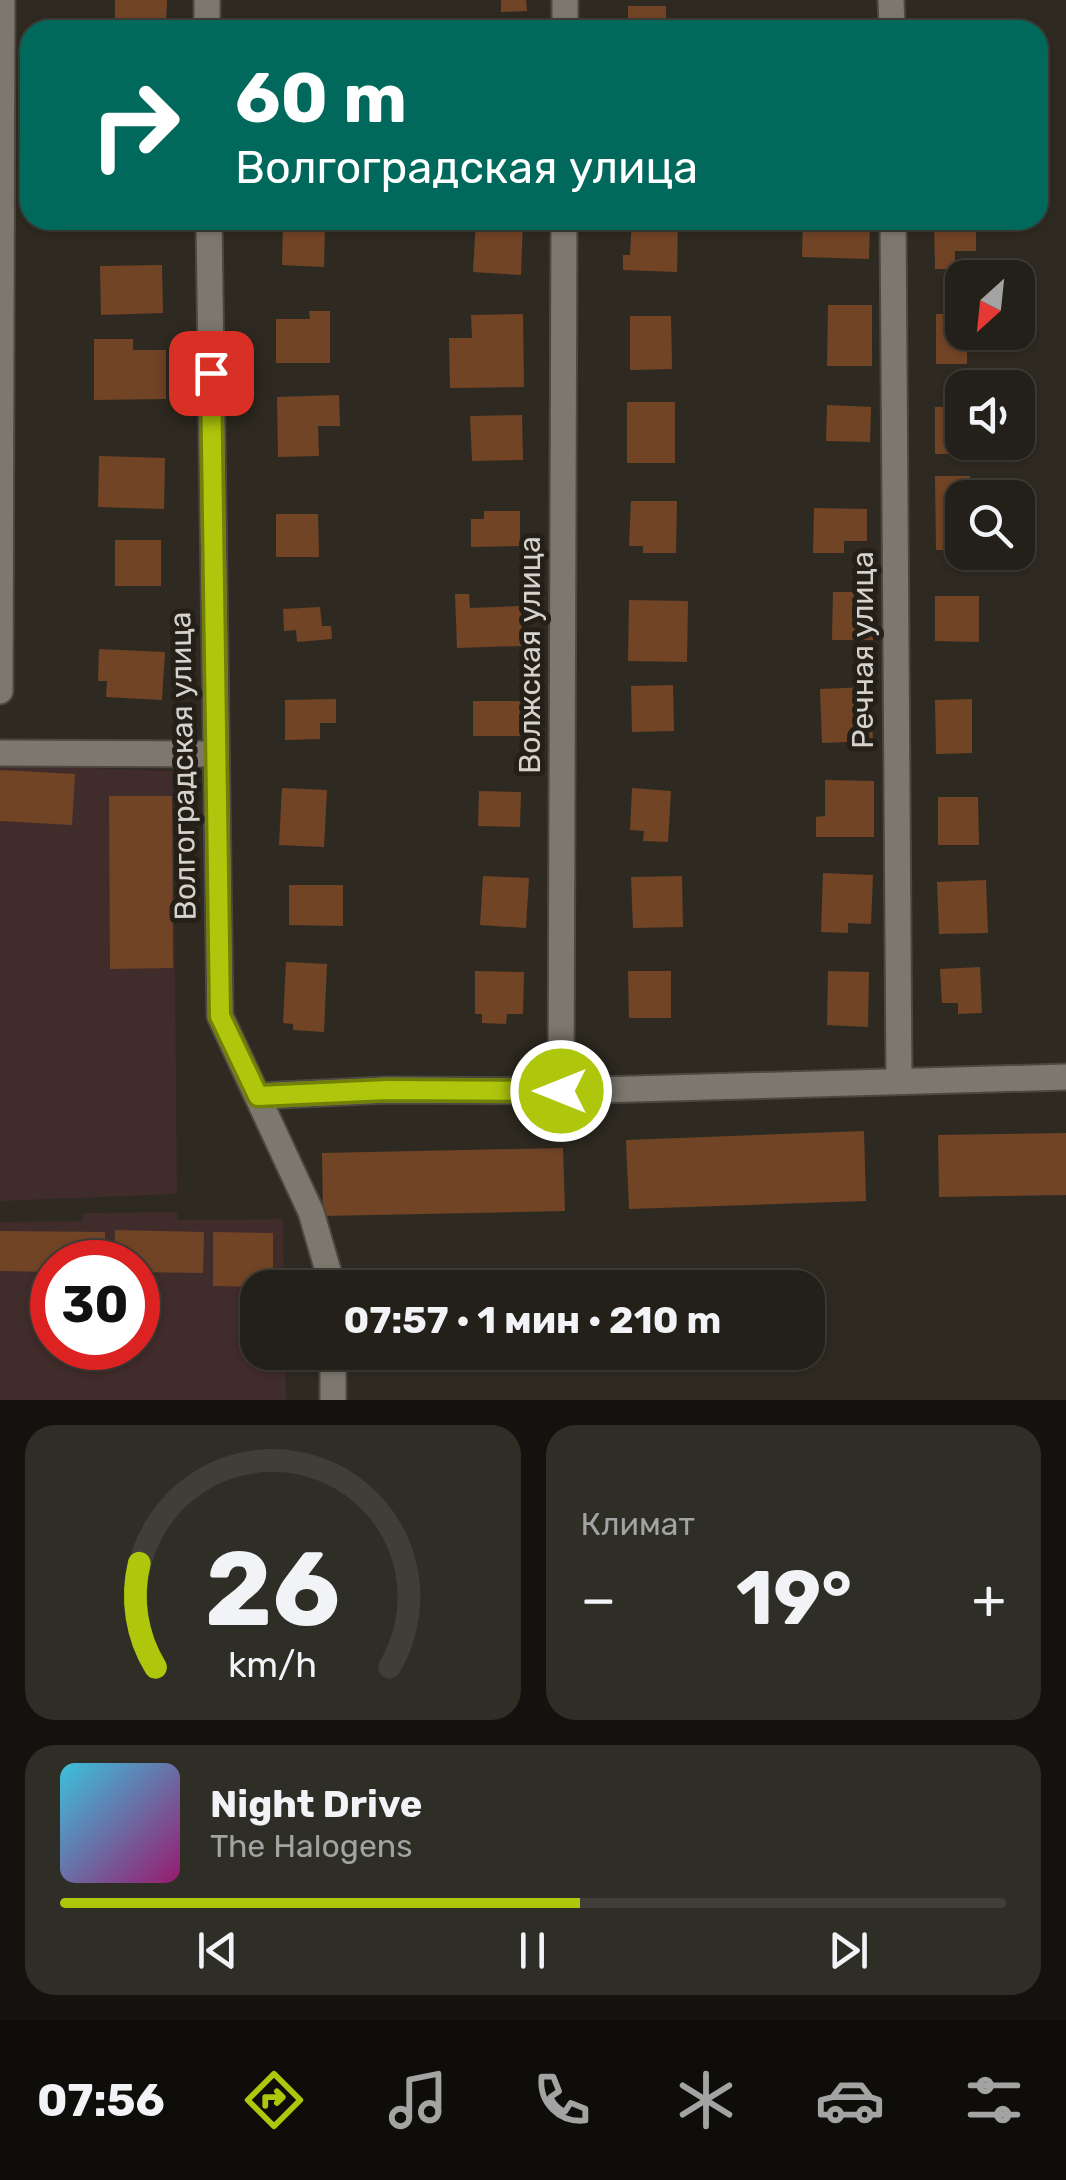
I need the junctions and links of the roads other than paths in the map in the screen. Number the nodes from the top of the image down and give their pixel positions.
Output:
1 (2, 0) edge
2 (209, 230) edge
3 (564, 230) edge
4 (893, 230) edge
5 (0, 691) edge
6 (0, 753) edge
7 (215, 754) junction
8 (1066, 1077) edge
9 (899, 1080) junction
10 (561, 1091) junction
11 (258, 1096) junction
12 (329, 1270) edge
13 (333, 1370) edge
14 (333, 1400) edge

1 - 5 street
2 - 7 street, Волгоградская улица
3 - 10 street, Волжская улица
4 - 9 street, Речная улица
6 - 7 street
7 - 11 street, Волгоградская улица
8 - 9 street
9 - 10 street
10 - 11 street
11 - 12 street, Волгоградская улица
13 - 14 street

